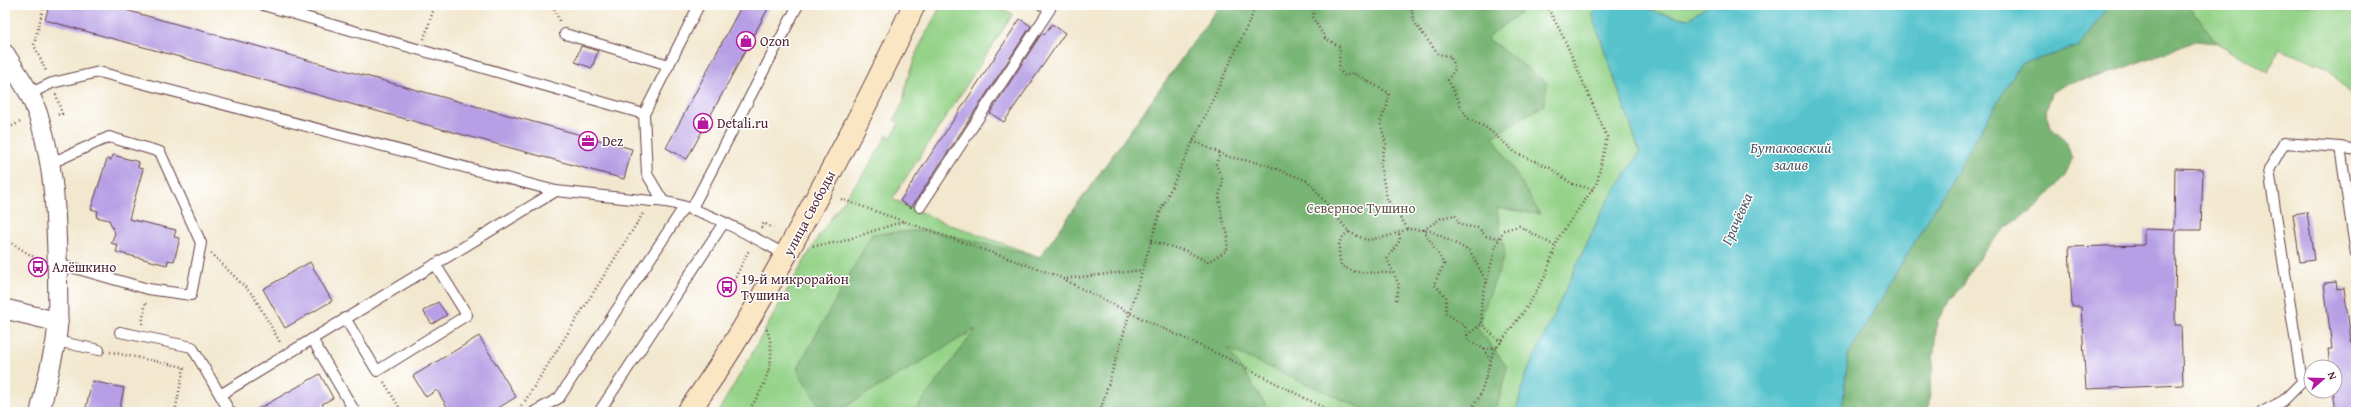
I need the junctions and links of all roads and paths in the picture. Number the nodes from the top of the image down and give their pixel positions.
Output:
1 (44, 5) edge
2 (263, 5) edge
3 (435, 5) edge
4 (553, 5) edge
5 (798, 5) edge
6 (914, 5) edge
7 (1042, 5) edge
8 (1257, 5) edge
9 (1314, 5) edge
10 (1411, 5) edge
11 (1546, 5) edge
12 (697, 7) edge
13 (565, 34) joint
14 (421, 50) junction
15 (5, 54) edge
16 (669, 65) junction
17 (52, 83) junction
18 (29, 94) junction
19 (20, 114) dead end
20 (644, 114) junction
21 (24, 127) dead end
22 (1193, 141) junction
23 (2340, 147) junction
24 (2356, 150) edge
25 (1220, 153) junction
26 (49, 164) junction
27 (1593, 189) junction
28 (556, 191) junction
29 (841, 199) dead end
30 (651, 201) junction
31 (663, 201) junction
32 (920, 207) dead end
33 (687, 208) junction
34 (905, 221) junction
35 (723, 224) junction
36 (773, 228) dead end
37 (1408, 229) junction
38 (1424, 230) junction
39 (1349, 232) junction
40 (1398, 233) junction
41 (755, 238) junction
42 (1499, 238) junction
43 (5, 239) edge
44 (1151, 241) junction
45 (201, 243) junction
46 (810, 246) dead end
47 (1555, 246) junction
48 (786, 254) junction
49 (2356, 254) edge
50 (52, 264) junction
51 (434, 264) junction
52 (1142, 270) junction
53 (1393, 273) junction
54 (1062, 279) junction
55 (1487, 283) junction
56 (148, 288) junction
57 (730, 288) dead end
58 (1396, 300) dead end
59 (5, 309) edge
60 (1130, 313) junction
61 (346, 318) junction
62 (58, 322) junction
63 (1482, 324) junction
64 (766, 327) dead end
65 (120, 332) dead end
66 (1467, 335) junction
67 (140, 336) junction
68 (312, 339) junction
69 (56, 341) junction
70 (1501, 343) junction
71 (1498, 347) junction
72 (1484, 348) junction
73 (99, 350) joint
74 (286, 354) junction
75 (1491, 361) junction
76 (377, 371) junction
77 (220, 395) junction
78 (40, 412) edge
79 (175, 412) edge
80 (230, 412) edge
81 (355, 412) edge
82 (402, 412) edge
83 (516, 412) edge
84 (534, 412) edge
85 (599, 412) edge
86 (688, 412) edge
87 (747, 412) edge
88 (1100, 412) edge
89 (1332, 412) edge
90 (1469, 412) edge
91 (2262, 412) edge

1 - 17 path
2 - 14 lane
3 - 14 path
4 - 13 path
5 - 33 lane
6 - 48 main road, улица Свободы
7 - 32 lane
8 - 22 path
9 - 37 path
10 - 27 path
11 - 27 path
12 - 16 lane
13 - 16 lane
14 - 20 lane
15 - 18 street
16 - 20 lane
17 - 18 lane
17 - 28 lane
18 - 26 street
19 - 21 path
20 - 31 lane
22 - 25 path
22 - 44 path
23 - 24 lane
23 - 49 lane
23 - 91 lane
25 - 39 path
25 - 44 path
26 - 45 lane
26 - 50 street
27 - 47 path
28 - 30 lane
28 - 51 lane
29 - 34 path
30 - 31 lane
30 - 83 path
31 - 33 lane
33 - 35 lane
33 - 84 lane
34 - 46 path
34 - 54 path
35 - 41 lane
35 - 85 lane
36 - 41 path
37 - 38 path
37 - 40 path
38 - 42 path
38 - 55 path
38 - 66 path
39 - 40 path
39 - 53 path
40 - 53 path
41 - 48 lane
41 - 57 path
42 - 47 path
42 - 55 path
43 - 50 path
44 - 52 path
45 - 56 lane
45 - 74 path
47 - 70 path
48 - 86 main road, улица Свободы
50 - 56 lane
50 - 62 street
51 - 61 lane
51 - 76 lane
52 - 54 path
52 - 60 path
53 - 58 path
54 - 60 path
55 - 63 path
56 - 67 path
59 - 62 street
60 - 88 path
60 - 89 path
61 - 68 lane
61 - 76 lane
62 - 69 street
63 - 66 path
63 - 70 path
64 - 87 path
65 - 67 lane
66 - 72 path
67 - 77 lane
68 - 74 lane
68 - 81 lane
69 - 73 lane
69 - 78 street
70 - 71 path
71 - 72 path
71 - 75 path
72 - 75 path
73 - 79 path
74 - 77 lane
75 - 90 path
76 - 82 path
77 - 80 lane

